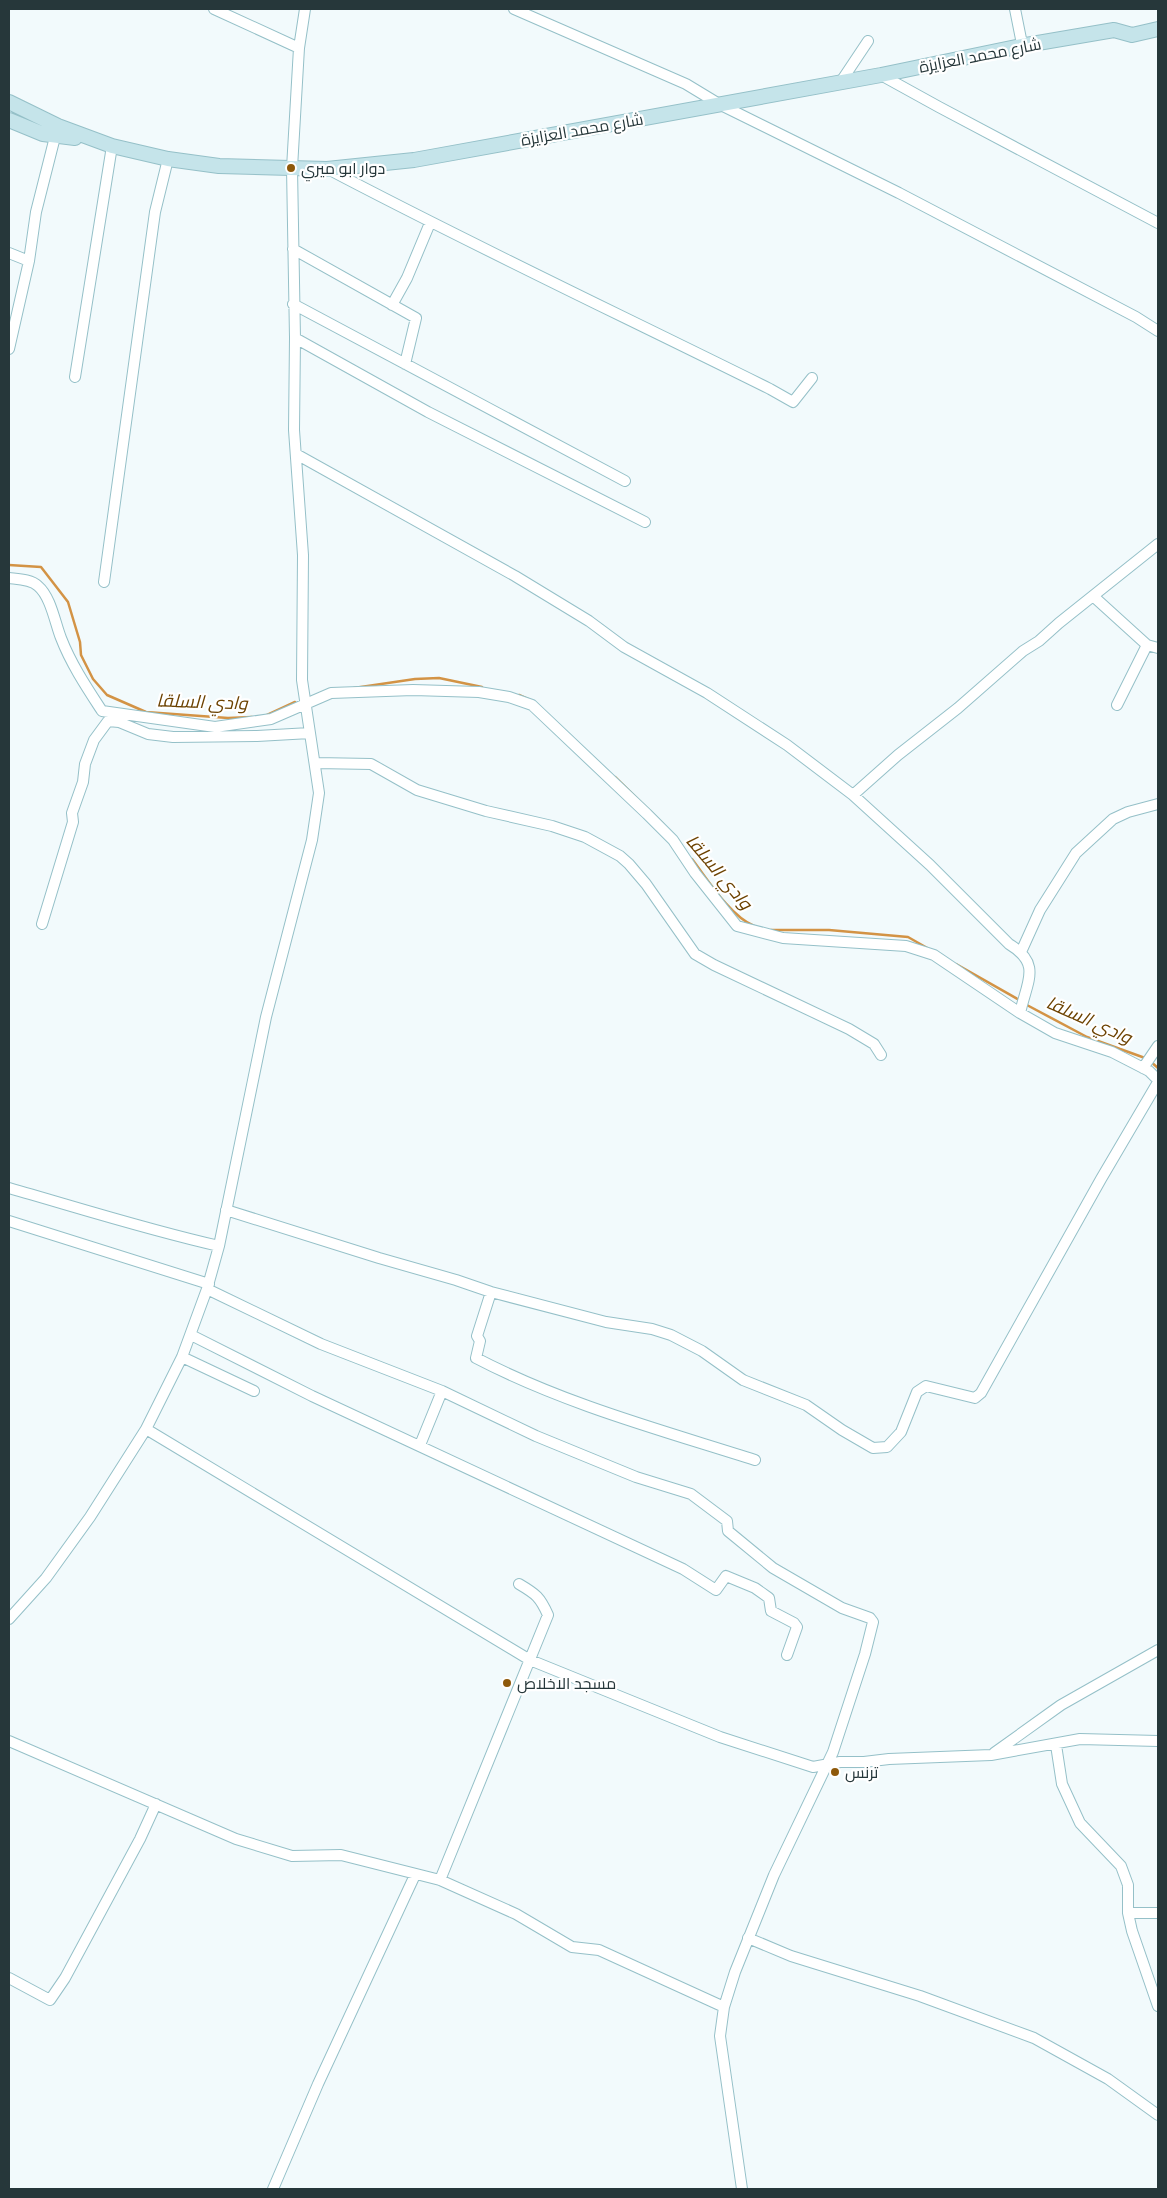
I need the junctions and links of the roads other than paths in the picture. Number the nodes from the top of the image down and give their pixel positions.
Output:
1 (214, 9) edge
2 (305, 9) edge
3 (514, 9) edge
4 (1014, 9) edge
5 (1158, 29) edge
6 (868, 41) dead end
7 (1026, 44) junction
8 (299, 48) junction
9 (881, 75) junction
10 (842, 80) junction
11 (9, 102) edge
12 (719, 104) junction
13 (9, 120) edge
14 (56, 130) junction
15 (106, 144) junction
16 (168, 159) junction
17 (292, 168) junction
18 (327, 168) junction
19 (430, 223) junction
20 (1158, 223) edge
21 (293, 249) junction
22 (9, 253) edge
23 (29, 261) junction
24 (293, 304) junction
25 (392, 305) junction
26 (1158, 331) edge
27 (295, 338) junction
28 (9, 349) edge
29 (405, 364) junction
30 (75, 377) dead end
31 (812, 378) dead end
32 (296, 454) junction
33 (625, 480) dead end
34 (645, 522) dead end
35 (1158, 544) edge
36 (9, 578) edge
37 (104, 582) dead end
38 (1093, 596) junction
39 (1155, 645) edge
40 (306, 702) junction
41 (1117, 705) dead end
42 (310, 733) junction
43 (316, 763) junction
44 (853, 796) junction
45 (1158, 804) edge
46 (42, 924) dead end
47 (1021, 952) junction
48 (1020, 1012) junction
49 (1158, 1046) edge
50 (881, 1055) dead end
51 (1144, 1068) junction
52 (1158, 1081) edge
53 (9, 1188) edge
54 (226, 1210) junction
55 (9, 1221) edge
56 (219, 1246) junction
57 (208, 1286) junction
58 (491, 1292) junction
59 (191, 1335) junction
60 (182, 1357) junction
61 (254, 1391) dead end
62 (442, 1391) junction
63 (146, 1428) junction
64 (420, 1445) junction
65 (755, 1460) dead end
66 (519, 1584) dead end
67 (9, 1619) edge
68 (1158, 1650) edge
69 (787, 1656) dead end
70 (530, 1660) junction
71 (1158, 1740) edge
72 (9, 1741) edge
73 (1056, 1745) junction
74 (991, 1755) junction
75 (826, 1766) junction
76 (156, 1804) junction
77 (415, 1875) junction
78 (440, 1880) junction
79 (1128, 1912) junction
80 (1158, 1913) edge
81 (748, 1938) junction
82 (9, 1978) edge
83 (1158, 2006) edge
84 (724, 2007) junction
85 (1158, 2115) edge
86 (273, 2189) edge
87 (742, 2189) edge

1 - 8 street
2 - 8 street
3 - 12 street
4 - 7 street
5 - 7 main road, شارع محمد العزايزة
6 - 10 street
7 - 9 main road, شارع محمد العزايزة
8 - 17 street
9 - 10 main road, شارع محمد العزايزة
9 - 20 street
10 - 12 main road, شارع محمد العزايزة
11 - 14 main road
12 - 18 main road, شارع محمد العزايزة
12 - 26 street
13 - 14 main road
14 - 15 main road, شارع محمد العزايزة
14 - 23 street
15 - 16 main road, شارع محمد العزايزة
15 - 30 street
16 - 17 main road, شارع محمد العزايزة
16 - 37 street
17 - 18 main road, شارع محمد العزايزة
17 - 21 street
18 - 19 street
19 - 25 street
19 - 31 street
21 - 24 street
21 - 25 street
22 - 23 street
23 - 28 street
24 - 27 street
24 - 29 street
25 - 29 street
27 - 32 street
27 - 34 street
29 - 33 street
32 - 40 street
32 - 44 street
35 - 38 street
36 - 40 street
38 - 39 street
38 - 44 street
39 - 41 street
40 - 42 street
40 - 48 street
42 - 43 street
42 - 46 street
43 - 50 street
43 - 54 street
44 - 47 street
45 - 47 street
47 - 48 street
48 - 51 street
49 - 51 street
51 - 52 street
52 - 58 street
53 - 56 street
54 - 56 street
54 - 58 street
55 - 57 street
56 - 57 street
57 - 59 street
57 - 62 street
58 - 65 street
59 - 60 street
59 - 64 street
60 - 61 street
60 - 63 street
62 - 64 street
62 - 75 street
63 - 67 street
63 - 70 street
64 - 69 street
66 - 70 street
68 - 74 street
70 - 75 street
70 - 78 street
71 - 73 street
72 - 76 street
73 - 74 street
73 - 79 street
74 - 75 street
75 - 81 street
76 - 77 street
76 - 82 street
77 - 78 street
77 - 86 street
78 - 84 street
79 - 80 street
79 - 83 street
81 - 84 street
81 - 85 street
84 - 87 street

